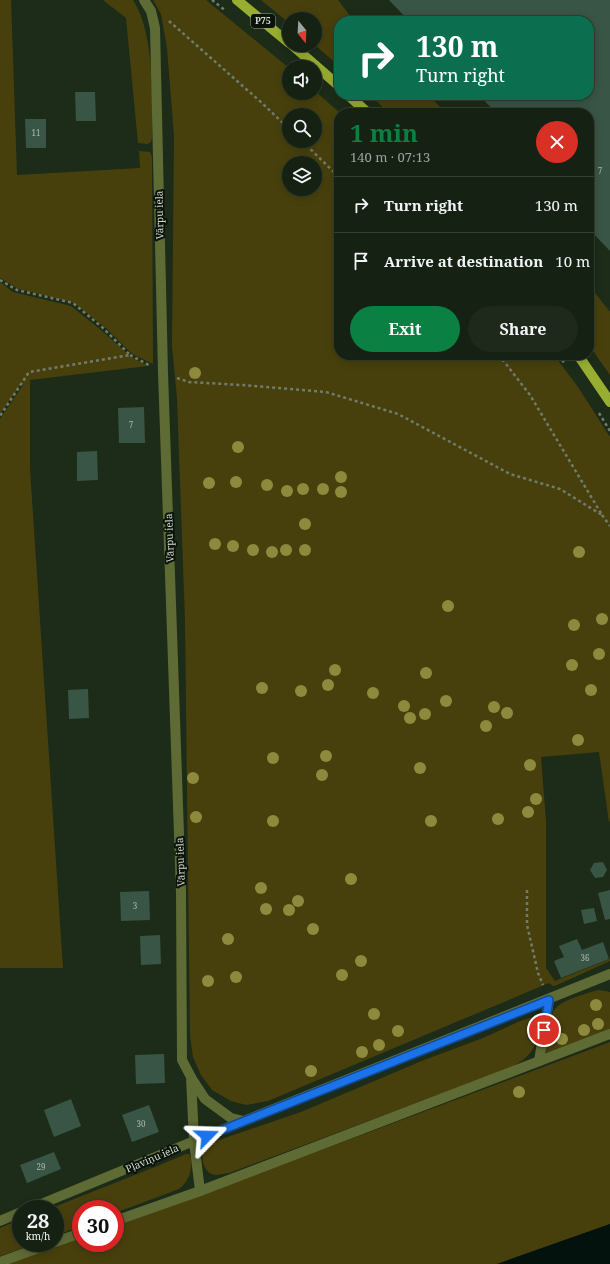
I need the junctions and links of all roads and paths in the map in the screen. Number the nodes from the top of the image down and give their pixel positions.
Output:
1 (144, 0) edge
2 (237, 0) edge
3 (151, 11) junction
4 (282, 37) edge
5 (300, 52) edge
6 (334, 82) edge
7 (354, 100) edge
8 (362, 108) edge
9 (282, 122) edge
10 (309, 148) edge
11 (334, 172) edge
12 (0, 280) edge
13 (130, 355) junction
14 (503, 360) edge
15 (581, 360) edge
16 (163, 373) junction
17 (610, 402) edge
18 (0, 416) edge
19 (602, 515) junction
20 (610, 526) edge
21 (526, 890) dead end
22 (610, 974) edge
23 (549, 1000) junction
24 (610, 1034) edge
25 (539, 1061) junction
26 (191, 1077) junction
27 (244, 1121) junction
28 (194, 1141) junction
29 (200, 1191) junction
30 (51, 1200) edge
31 (12, 1216) edge
32 (124, 1218) edge
33 (0, 1221) edge
34 (28, 1252) edge
35 (0, 1262) edge

1 - 3 street, Vārpu iela
2 - 4 main road, P75
3 - 9 path
3 - 16 street, Vārpu iela
5 - 6 main road
7 - 8 main road
10 - 11 path
12 - 13 path
13 - 16 path
13 - 18 path
14 - 19 path
15 - 17 main road
16 - 19 path
16 - 26 street, Vārpu iela
19 - 20 path
21 - 23 path
22 - 23 street, Pļaviņu iela
23 - 25 street
23 - 27 street, Pļaviņu iela
24 - 25 street
25 - 29 street
26 - 27 street, Vārpu iela
26 - 28 street, Vārpu iela
27 - 28 street, Pļaviņu iela
28 - 29 street, Vārpu iela
28 - 30 street, Pļaviņu iela
29 - 32 street
31 - 33 street
34 - 35 street

